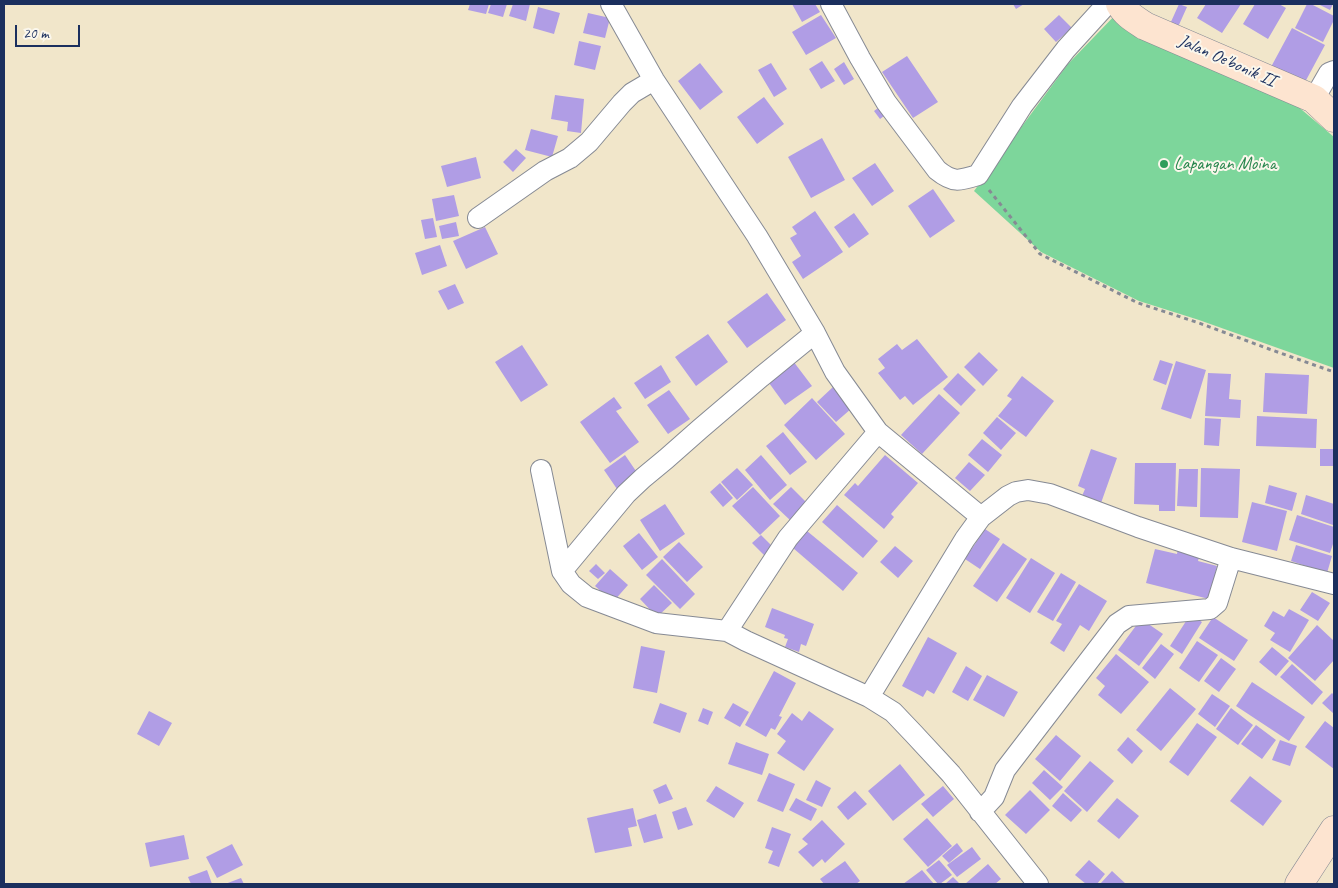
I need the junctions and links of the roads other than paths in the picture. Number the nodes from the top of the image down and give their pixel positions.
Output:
1 (611, 4) edge
2 (831, 4) edge
3 (1107, 4) edge
4 (1120, 4) edge
5 (1334, 71) edge
6 (654, 80) junction
7 (1314, 99) junction
8 (1334, 118) edge
9 (478, 218) dead end
10 (815, 333) junction
11 (878, 432) junction
12 (541, 470) dead end
13 (981, 517) junction
14 (1232, 558) junction
15 (562, 570) junction
16 (1334, 584) edge
17 (727, 631) junction
18 (869, 697) junction
19 (980, 812) junction
20 (1334, 830) edge
21 (1038, 884) edge
22 (1299, 884) edge

1 - 6 street
2 - 3 street
4 - 7 street, Jalan Oe'bonik II
5 - 7 street
6 - 9 street
6 - 10 street
7 - 8 street, Jalan Oe'bonik II
10 - 11 street
10 - 15 street
11 - 13 street
11 - 17 street
12 - 15 street
13 - 14 street
13 - 18 street
14 - 16 street
14 - 19 street
15 - 17 street
17 - 18 street
18 - 19 street
19 - 21 street
20 - 22 street

